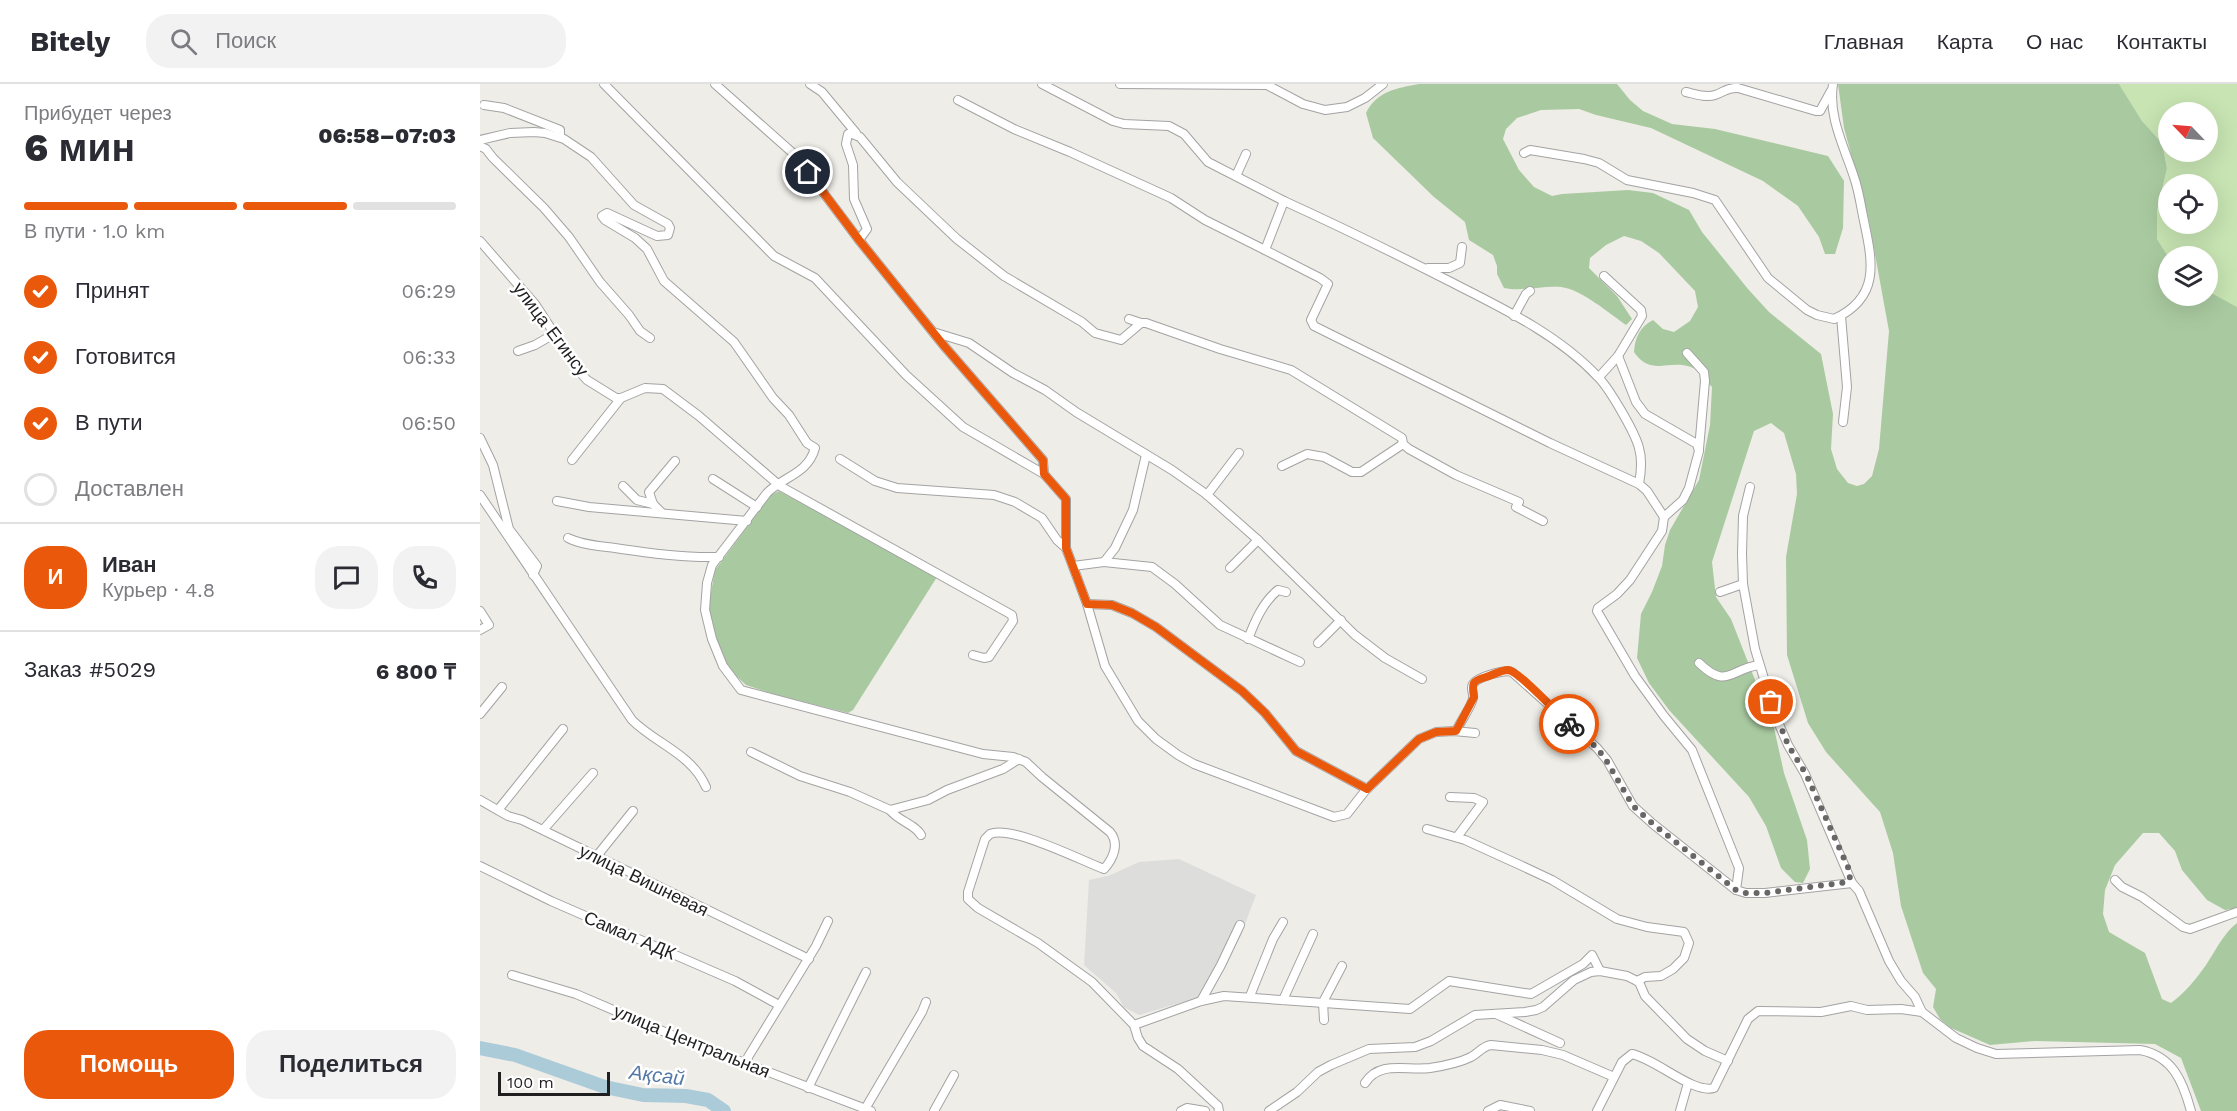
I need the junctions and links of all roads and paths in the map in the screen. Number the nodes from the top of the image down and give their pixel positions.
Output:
1 (604, 84) edge
2 (715, 84) edge
3 (810, 84) edge
4 (1042, 84) edge
5 (1119, 84) edge
6 (1383, 84) edge
7 (1832, 85) edge
8 (1686, 92) dead end
9 (957, 100) dead end
10 (484, 105) dead end
11 (846, 123) junction
12 (856, 133) junction
13 (560, 137) junction
14 (847, 137) junction
15 (483, 144) edge
16 (1524, 153) dead end
17 (1246, 154) dead end
18 (1236, 176) junction
19 (1284, 201) junction
20 (859, 240) junction
21 (480, 241) edge
22 (1462, 247) dead end
23 (1265, 250) junction
24 (1423, 268) junction
25 (1604, 276) dead end
26 (1530, 291) dead end
27 (1514, 316) junction
28 (1841, 316) junction
29 (1129, 319) dead end
30 (1142, 323) junction
31 (933, 332) junction
32 (554, 334) junction
33 (650, 338) dead end
34 (518, 351) dead end
35 (1687, 353) dead end
36 (1618, 356) junction
37 (1599, 377) junction
38 (621, 398) junction
39 (1843, 422) dead end
40 (480, 438) edge
41 (1404, 444) junction
42 (1699, 445) junction
43 (1239, 453) dead end
44 (1146, 455) junction
45 (840, 459) dead end
46 (572, 460) dead end
47 (675, 461) dead end
48 (1282, 466) dead end
49 (1044, 474) junction
50 (713, 479) dead end
51 (777, 483) junction
52 (1639, 484) junction
53 (623, 486) dead end
54 (1750, 487) dead end
55 (480, 495) edge
56 (1207, 495) junction
57 (557, 501) dead end
58 (653, 504) junction
59 (758, 507) junction
60 (662, 513) junction
61 (1664, 517) junction
62 (747, 521) junction
63 (1543, 521) dead end
64 (568, 538) dead end
65 (1258, 540) junction
66 (1066, 548) junction
67 (719, 557) junction
68 (1104, 562) junction
69 (1073, 566) junction
70 (1230, 568) dead end
71 (533, 575) junction
72 (1743, 584) junction
73 (1286, 592) dead end
74 (1720, 592) dead end
75 (1087, 604) junction
76 (480, 611) edge
77 (1341, 620) junction
78 (480, 630) edge
79 (1248, 639) junction
80 (1318, 643) dead end
81 (973, 655) dead end
82 (1300, 662) dead end
83 (1699, 663) dead end
84 (1760, 664) junction
85 (1422, 679) dead end
86 (502, 687) dead end
87 (480, 714) edge
88 (563, 729) dead end
89 (1456, 731) junction
90 (1475, 733) dead end
91 (750, 752) dead end
92 (1019, 759) junction
93 (593, 773) dead end
94 (706, 787) dead end
95 (1367, 789) junction
96 (1450, 797) dead end
97 (480, 800) edge
98 (498, 810) junction
99 (890, 810) junction
100 (633, 811) dead end
101 (1427, 829) dead end
102 (543, 830) junction
103 (921, 835) dead end
104 (1457, 837) junction
105 (597, 857) junction
106 (480, 866) edge
107 (1850, 880) junction
108 (2115, 880) dead end
109 (1736, 890) junction
110 (2237, 912) edge
111 (828, 921) dead end
112 (1283, 922) dead end
113 (1240, 925) dead end
114 (1313, 934) dead end
115 (809, 958) junction
116 (1342, 966) dead end
117 (1600, 971) junction
118 (866, 972) dead end
119 (512, 975) dead end
120 (1637, 981) junction
121 (1250, 996) junction
122 (1283, 1000) junction
123 (1201, 1001) junction
124 (926, 1002) dead end
125 (1323, 1002) junction
126 (779, 1005) junction
127 (1922, 1012) junction
128 (1495, 1013) junction
129 (1324, 1020) dead end
130 (1134, 1025) junction
131 (1560, 1043) dead end
132 (1728, 1061) junction
133 (747, 1065) junction
134 (954, 1075) dead end
135 (1614, 1077) junction
136 (1365, 1083) dead end
137 (1688, 1083) junction
138 (808, 1088) junction
139 (1512, 1109) edge
140 (868, 1110) edge
141 (934, 1111) edge
142 (1181, 1111) edge
143 (1205, 1111) edge
144 (1219, 1111) edge
145 (1269, 1111) edge
146 (1488, 1111) edge
147 (1530, 1111) edge
148 (1597, 1111) edge
149 (1680, 1111) edge
150 (2191, 1111) edge

1 - 49 street
2 - 20 street
3 - 11 street
4 - 18 street
5 - 6 street
7 - 8 street
7 - 28 street
9 - 23 street
10 - 13 street
11 - 12 street
11 - 14 street
12 - 14 street
12 - 30 street
13 - 15 street
13 - 51 street
14 - 20 street
15 - 33 street
16 - 28 street
17 - 18 street
18 - 19 street
19 - 23 street
19 - 24 street
20 - 31 street
21 - 32 street, улица Егинсу
22 - 24 street
23 - 52 street
24 - 27 street
25 - 36 street
26 - 27 street
27 - 37 street
28 - 39 street
29 - 30 street
30 - 41 street
31 - 44 street
31 - 49 street
32 - 34 street
32 - 38 street, улица Егинсу
35 - 42 street
36 - 37 street
36 - 42 street
37 - 52 street
38 - 46 street
38 - 51 street
40 - 71 street
41 - 48 street
41 - 63 street
42 - 61 street
43 - 56 street
44 - 56 street
44 - 68 street
45 - 66 street
47 - 58 street
49 - 66 street
50 - 59 street
51 - 59 street
51 - 81 street
52 - 61 street
53 - 58 street
54 - 72 street
55 - 71 street
56 - 65 street
57 - 60 street
58 - 60 street
59 - 62 street
60 - 62 street
61 - 109 street
62 - 67 street
64 - 67 street
65 - 70 street
65 - 77 street
66 - 69 street
67 - 92 street
68 - 69 street
68 - 79 street
69 - 75 street
71 - 94 street
72 - 74 street
72 - 84 street
73 - 79 street
75 - 95 street
75 - 95 street
76 - 78 street
77 - 80 street
77 - 85 street
79 - 82 street
83 - 84 street
84 - 107 street
86 - 87 street
88 - 98 street
89 - 90 street
89 - 95 street
89 - 109 street
91 - 99 street
92 - 99 street
92 - 130 street
93 - 102 street
96 - 104 street
97 - 98 street, улица Вишневая
98 - 102 street, улица Вишневая
99 - 103 street
100 - 105 street
101 - 104 street
102 - 105 street, улица Вишневая
104 - 120 street
105 - 115 street, улица Вишневая
106 - 126 street, Самал АДК
107 - 109 street
107 - 127 street
108 - 110 street
111 - 115 street
112 - 121 street
113 - 123 street
114 - 122 street
115 - 126 street
116 - 125 street
117 - 120 street
117 - 125 street
117 - 128 street
118 - 138 street
119 - 133 street, улица Центральная
120 - 132 street
121 - 122 street
121 - 123 street
122 - 125 street
123 - 130 street
124 - 140 street
125 - 129 street
126 - 133 street
127 - 132 street
127 - 150 street
128 - 131 street
128 - 145 street
130 - 144 street
132 - 137 street
133 - 138 street, улица Центральная
134 - 141 street
135 - 136 street
135 - 137 street
135 - 148 street
137 - 149 street
138 - 140 street, улица Центральная
139 - 146 street
139 - 147 street
142 - 143 street

